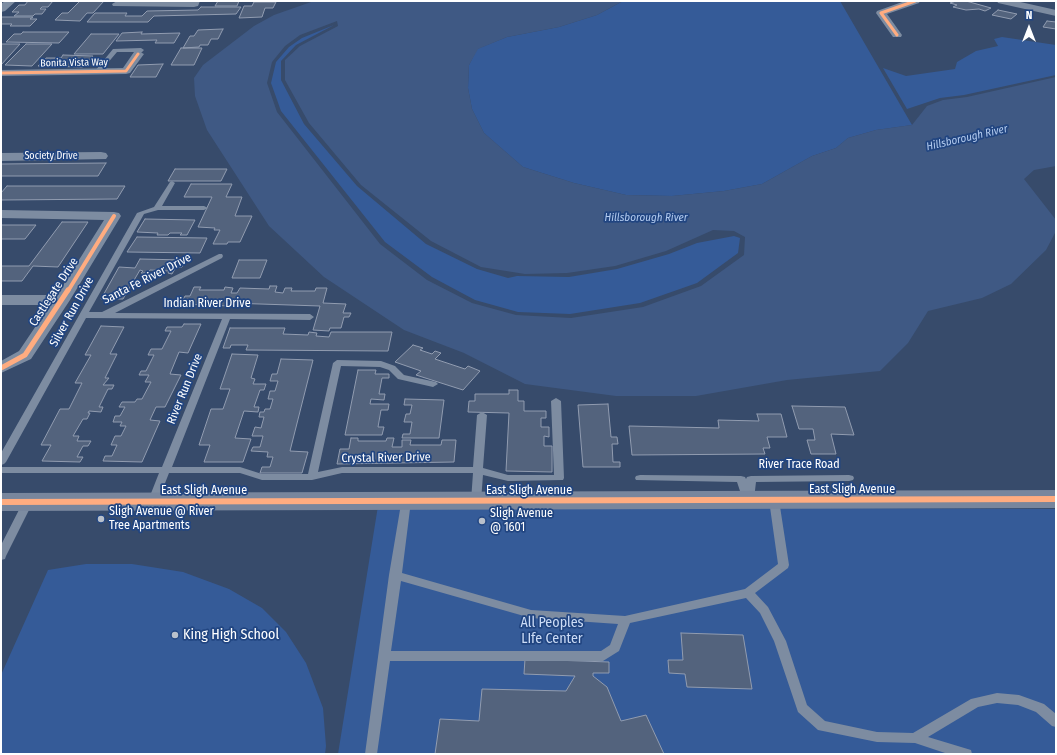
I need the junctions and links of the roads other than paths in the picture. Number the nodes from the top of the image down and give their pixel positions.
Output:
1 (11, 1) edge
2 (195, 1) edge
3 (915, 1) edge
4 (1002, 1) edge
5 (118, 2) edge
6 (1, 9) edge
7 (1056, 13) edge
8 (897, 35) dead end
9 (138, 54) joint
10 (98, 71) junction
11 (1, 73) edge
12 (101, 156) dead end
13 (1, 157) edge
14 (172, 183) dead end
15 (157, 208) junction
16 (204, 208) dead end
17 (1, 214) edge
18 (219, 256) dead end
19 (1, 300) edge
20 (62, 300) junction
21 (85, 315) junction
22 (104, 316) junction
23 (227, 316) junction
24 (310, 317) dead end
25 (1, 368) edge
26 (432, 384) dead end
27 (556, 401) dead end
28 (482, 415) dead end
29 (1, 462) edge
30 (1, 470) edge
31 (165, 470) junction
32 (478, 470) junction
33 (312, 477) junction
34 (640, 478) dead end
35 (849, 478) dead end
36 (1056, 499) edge
37 (748, 500) junction
38 (774, 500) junction
39 (406, 501) junction
40 (476, 501) junction
41 (1, 502) edge
42 (153, 502) junction
43 (24, 510) junction
44 (1, 556) edge
45 (396, 575) junction
46 (748, 593) junction
47 (625, 620) junction
48 (384, 656) junction
49 (1056, 722) edge
50 (915, 738) junction
51 (371, 754) edge
52 (966, 754) edge

1 - 6 street
2 - 5 street
3 - 8 street
4 - 7 street
9 - 10 street, Bonita Vista Way
9 - 10 lane
10 - 11 street, Bonita Vista Way
12 - 13 street, Society Drive
14 - 15 lane
15 - 16 lane
15 - 21 lane, Silver Run Drive
17 - 20 street, Castlegate Drive
18 - 22 lane, Santa Fe River Drive
19 - 20 street
20 - 25 street, Castlegate Drive
21 - 22 lane, Santa Fe River Drive
21 - 29 lane, Silver Run Drive
22 - 23 lane, Indian River Drive
23 - 24 lane, Indian River Drive
23 - 31 lane, River Run Drive
26 - 33 lane
27 - 32 lane, Crystal River Drive
28 - 32 lane
30 - 31 lane
31 - 33 lane, Crystal River Drive
31 - 42 lane
32 - 33 lane, Crystal River Drive
32 - 40 lane
34 - 37 lane
35 - 37 lane, River Trace Road
36 - 38 street, East Sligh Avenue
37 - 38 street, East Sligh Avenue
37 - 40 street, East Sligh Avenue
38 - 46 lane
39 - 40 street, East Sligh Avenue
39 - 42 street, East Sligh Avenue
39 - 45 lane
41 - 43 street, East Sligh Avenue
42 - 43 street, East Sligh Avenue
43 - 44 lane
45 - 47 lane
45 - 48 lane
46 - 47 lane
46 - 50 lane
47 - 48 lane
48 - 51 lane
49 - 50 lane
50 - 52 lane

